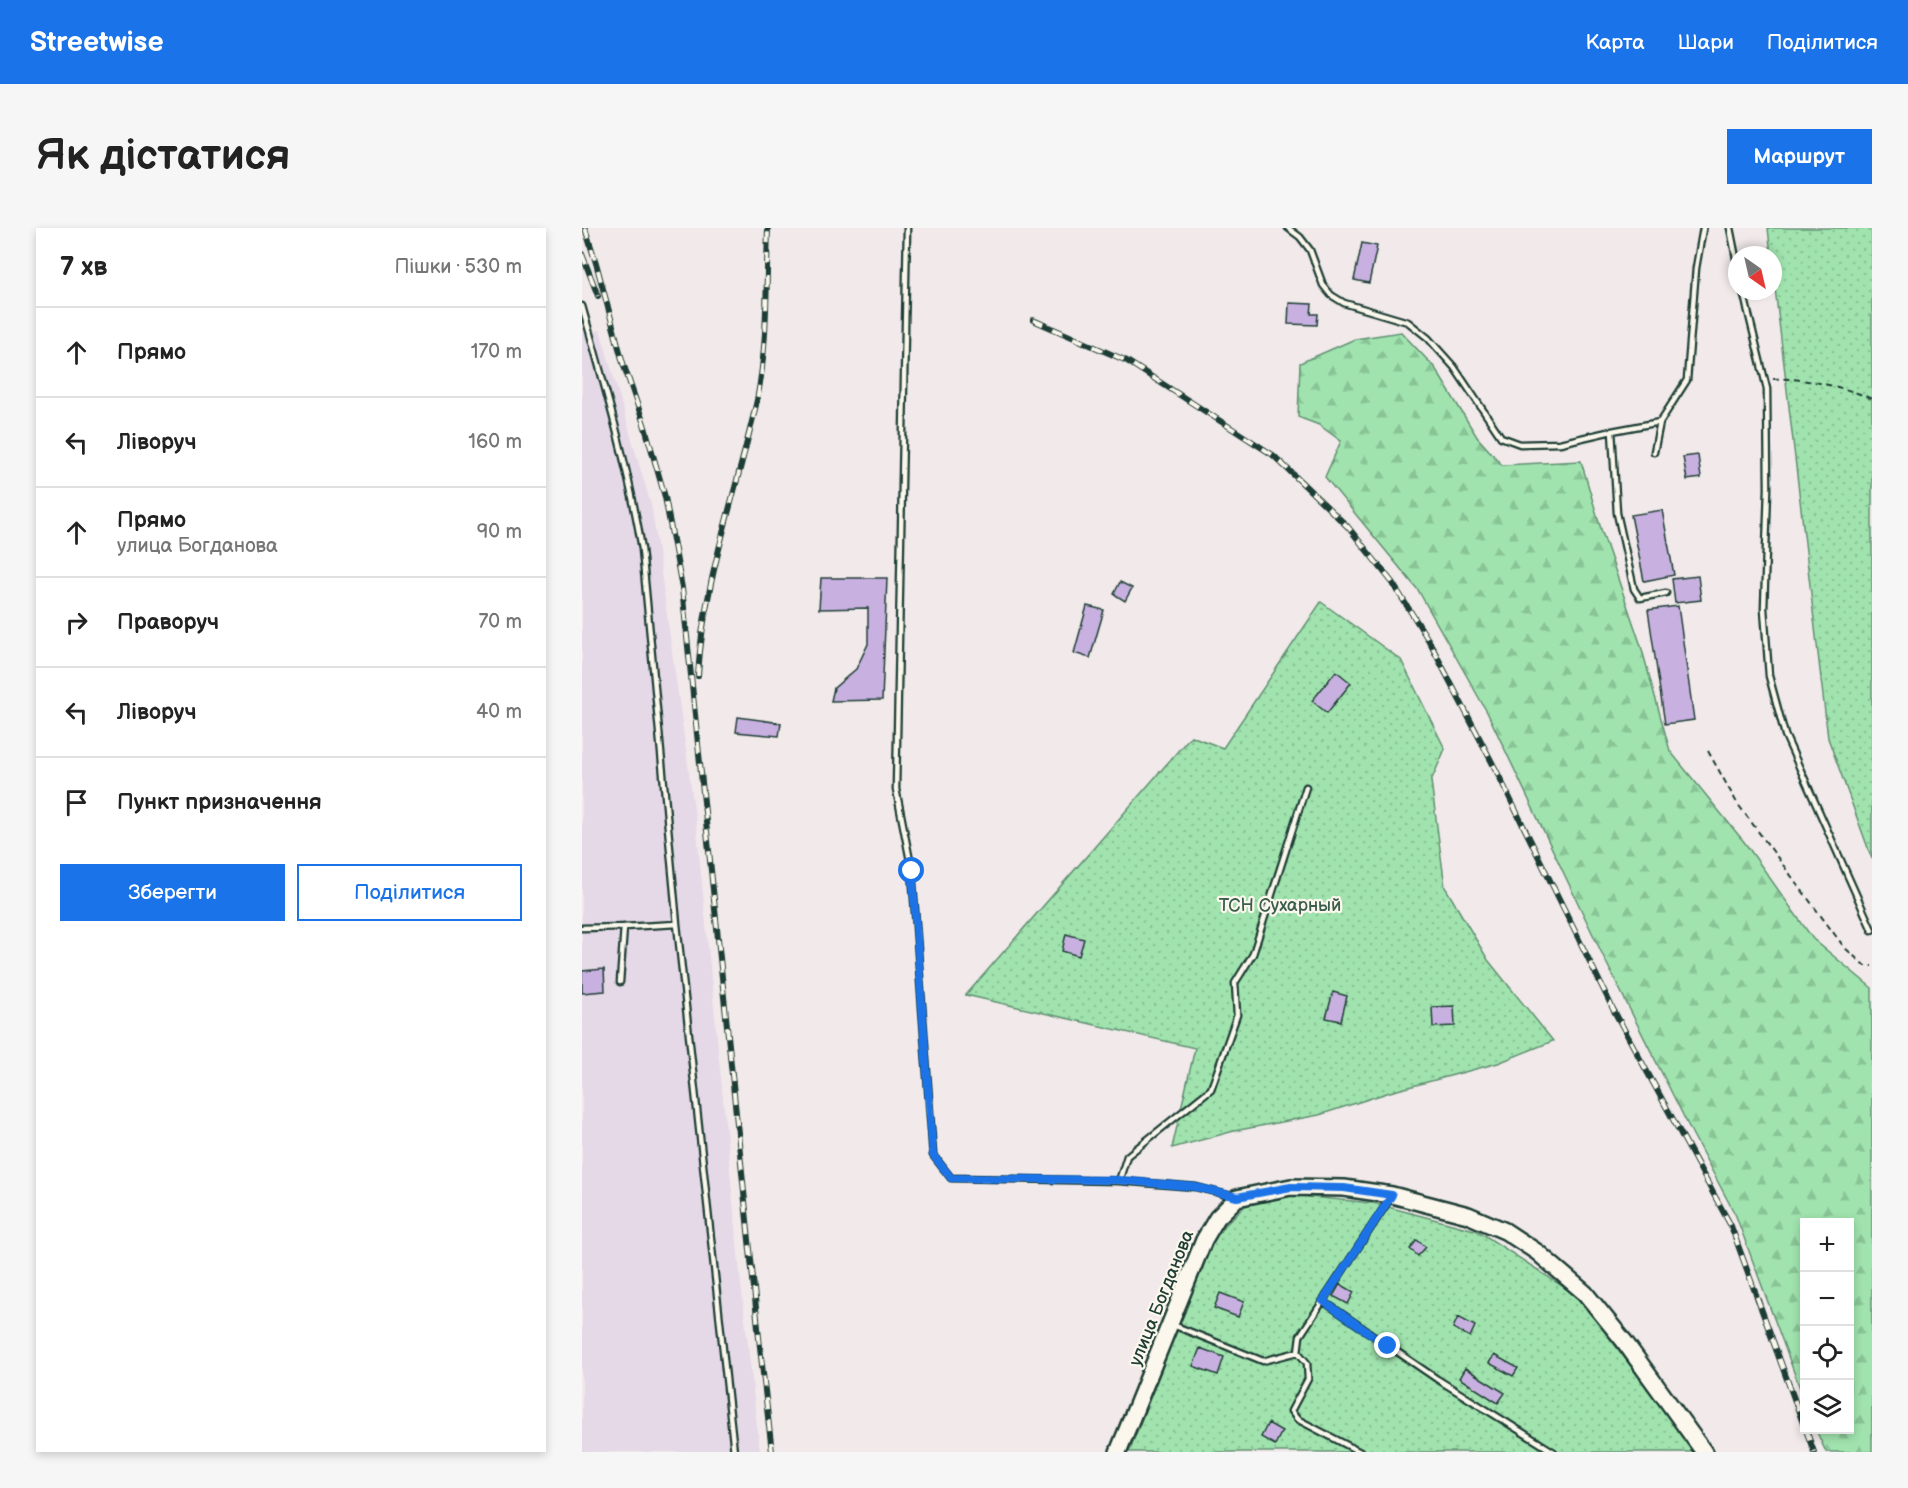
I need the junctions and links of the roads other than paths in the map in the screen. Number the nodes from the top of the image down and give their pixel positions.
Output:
1 (907, 228) edge
2 (1288, 228) edge
3 (1703, 228) edge
4 (1730, 228) edge
5 (1734, 246) edge
6 (1745, 300) edge
7 (582, 306) edge
8 (1660, 422) junction
9 (1612, 431) junction
10 (1654, 452) dead end
11 (1666, 593) dead end
12 (1306, 787) dead end
13 (677, 924) junction
14 (624, 927) junction
15 (582, 928) edge
16 (1872, 930) edge
17 (620, 982) dead end
18 (1119, 1180) junction
19 (1392, 1195) junction
20 (1237, 1197) junction
21 (1323, 1301) junction
22 (1171, 1324) junction
23 (1298, 1352) junction
24 (734, 1452) edge
25 (1118, 1452) edge
26 (1360, 1452) edge
27 (1554, 1452) edge
28 (1704, 1452) edge

1 - 18 lane
2 - 9 lane
3 - 8 lane
4 - 5 lane
6 - 16 lane
7 - 13 lane
8 - 9 lane
8 - 10 lane
9 - 11 lane
12 - 18 lane
13 - 14 lane
13 - 24 lane
14 - 15 lane
14 - 17 lane
18 - 20 lane
19 - 20 main road
19 - 21 lane
19 - 28 main road
20 - 22 main road, улица Богданова
21 - 23 lane
21 - 27 lane
22 - 23 lane
22 - 25 main road, улица Богданова
23 - 26 lane

